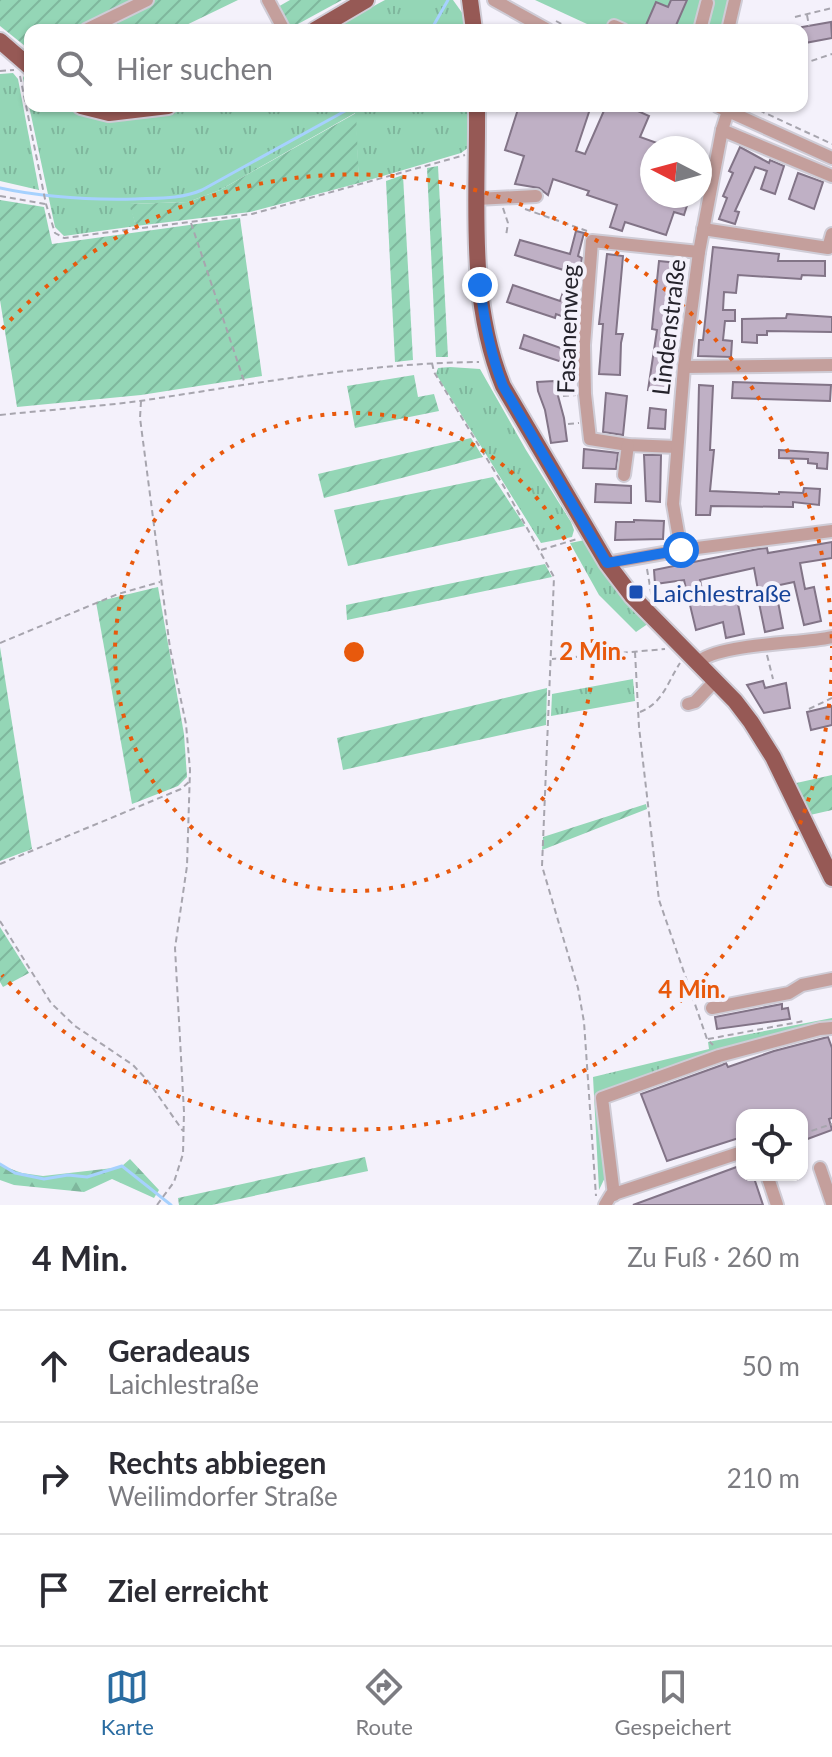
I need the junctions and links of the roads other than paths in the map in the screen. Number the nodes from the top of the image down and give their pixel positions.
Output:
1 (147, 0) edge
2 (268, 0) edge
3 (366, 0) edge
4 (470, 0) edge
5 (494, 0) edge
6 (735, 0) edge
7 (707, 3) dead end
8 (98, 24) edge
9 (281, 24) edge
10 (325, 24) edge
11 (473, 24) edge
12 (537, 24) edge
13 (702, 24) edge
14 (729, 24) edge
15 (0, 41) edge
16 (24, 59) edge
17 (477, 112) edge
18 (723, 112) edge
19 (730, 112) edge
20 (722, 130) junction
21 (832, 158) edge
22 (832, 176) edge
23 (536, 196) dead end
24 (476, 199) junction
25 (703, 229) junction
26 (832, 234) edge
27 (699, 252) junction
28 (832, 365) edge
29 (684, 367) junction
30 (628, 445) junction
31 (677, 447) junction
32 (624, 475) dead end
33 (832, 531) edge
34 (681, 550) junction
35 (607, 563) junction
36 (832, 637) edge
37 (687, 653) junction
38 (715, 681) junction
39 (688, 704) dead end
40 (832, 878) edge
41 (832, 979) edge
42 (712, 1008) dead end
43 (832, 1028) edge
44 (736, 1154) edge
45 (820, 1168) dead end
46 (769, 1181) edge
47 (609, 1200) edge
48 (832, 1203) edge
49 (777, 1205) edge

1 - 8 street
2 - 9 street
3 - 10 main road
4 - 11 main road
5 - 12 street
6 - 14 street
7 - 13 street
15 - 16 main road
17 - 24 main road
18 - 20 street, Lindenstraße
19 - 21 street
20 - 22 street
20 - 25 street, Lindenstraße
23 - 24 street
24 - 35 main road
25 - 26 street
25 - 27 street, Lindenstraße
27 - 29 street, Lindenstraße
27 - 30 street, Fasanenweg
28 - 29 street
29 - 31 street, Lindenstraße
30 - 31 street, Fasanenweg
30 - 32 street
31 - 34 street, Lindenstraße
33 - 34 street
34 - 35 street
35 - 37 main road
36 - 37 street
37 - 38 main road
38 - 39 street
38 - 40 main road
41 - 42 street
43 - 47 street
44 - 47 street
45 - 48 street
46 - 49 street

